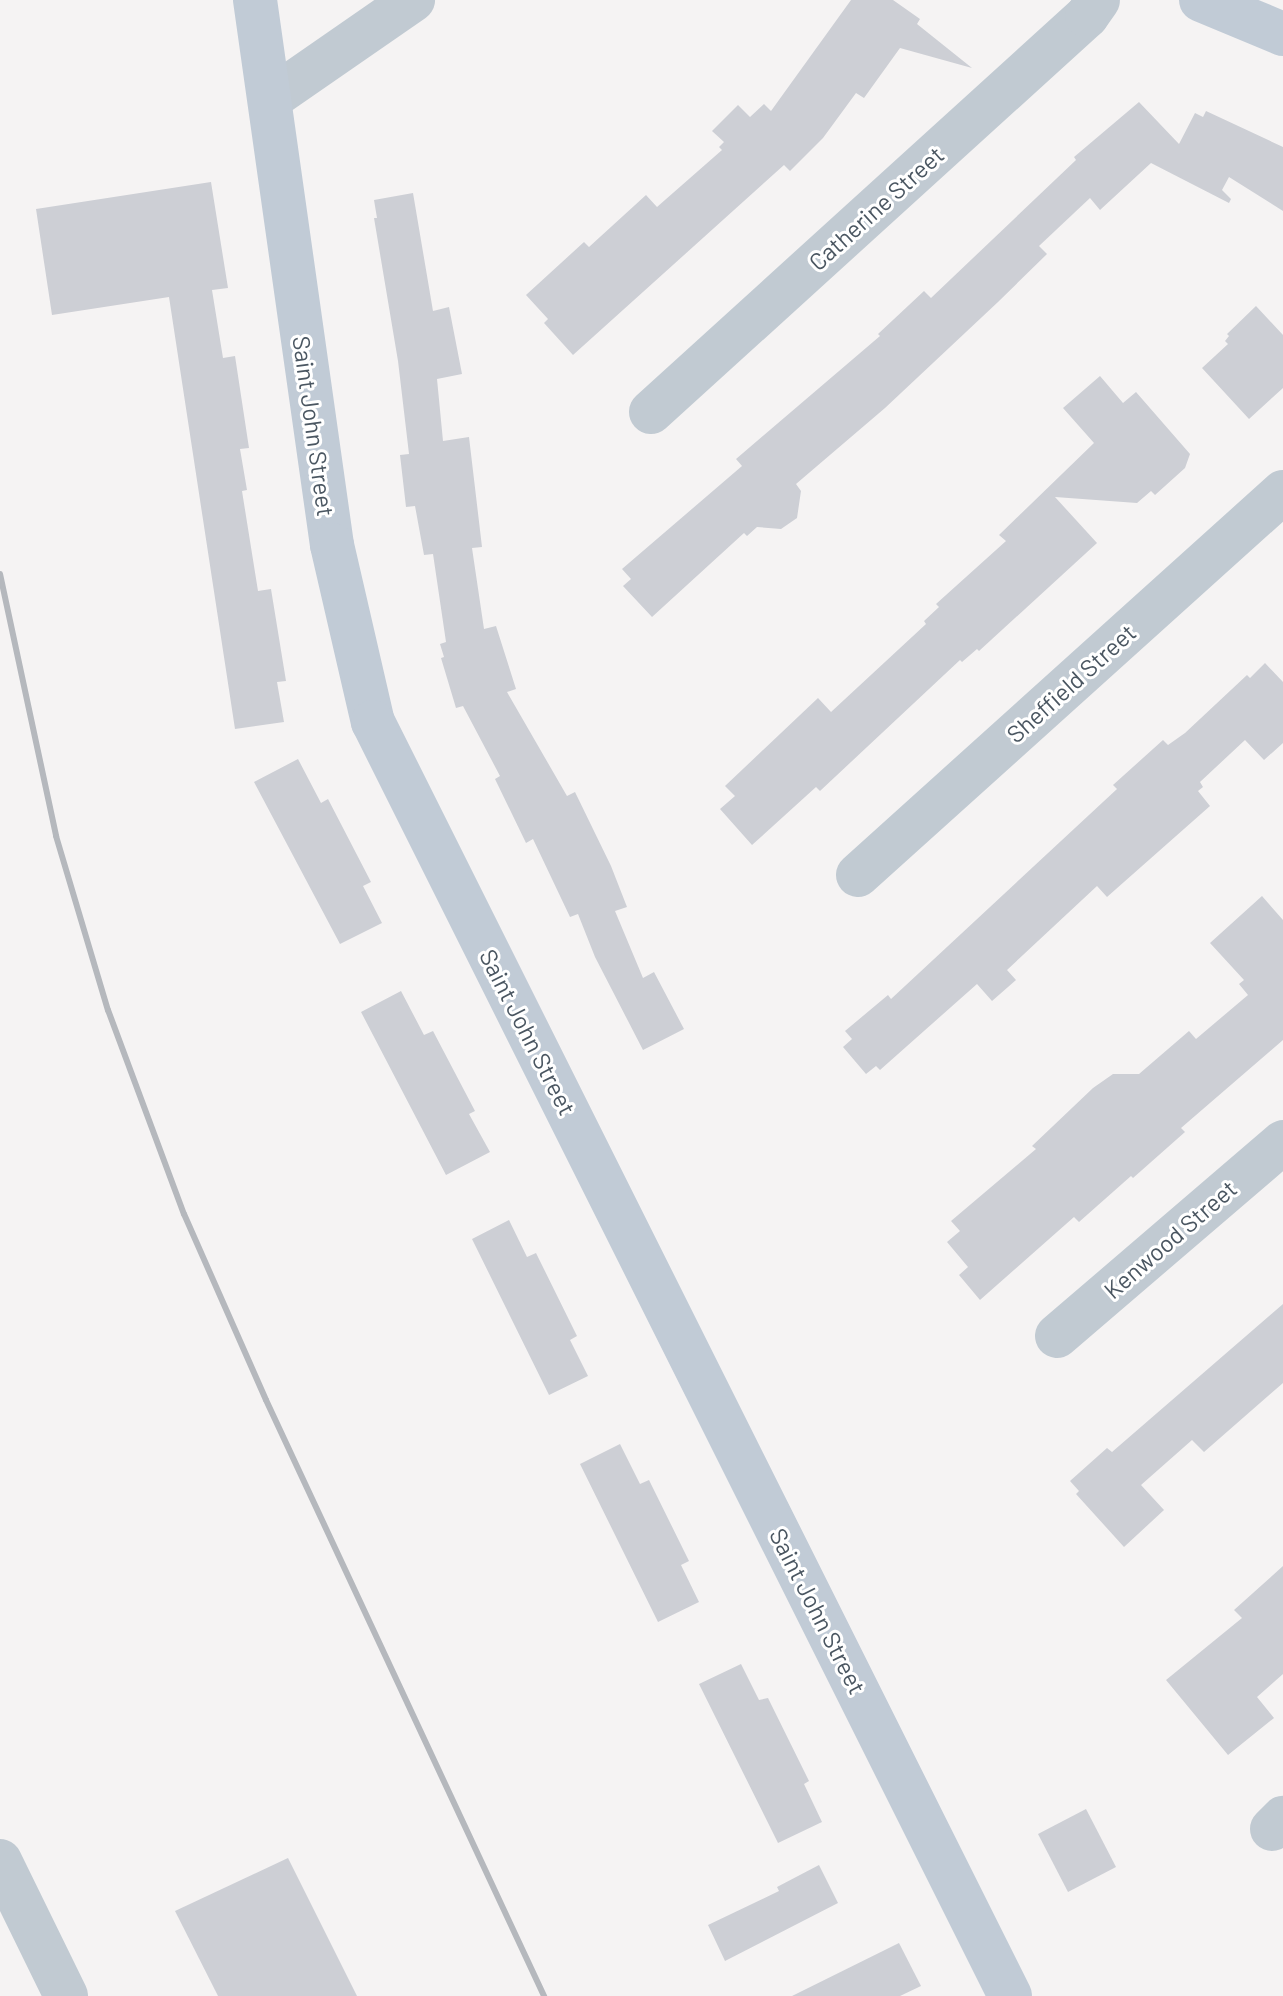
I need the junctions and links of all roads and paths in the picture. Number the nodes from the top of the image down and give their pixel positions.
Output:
1 (255, 0) edge
2 (413, 0) edge
3 (1098, 0) edge
4 (1201, 0) edge
5 (1283, 34) edge
6 (270, 99) junction
7 (651, 412) dead end
8 (1283, 492) edge
9 (858, 875) dead end
10 (1283, 1142) edge
11 (1057, 1336) dead end
12 (0, 1861) edge
13 (66, 1996) edge
14 (1010, 1996) edge

1 - 6 main road, Saint John Street
2 - 6 street
3 - 7 street, Catherine Street
4 - 5 main road
6 - 14 main road, Saint John Street
8 - 9 street, Sheffield Street
10 - 11 street, Kenwood Street
12 - 13 street

